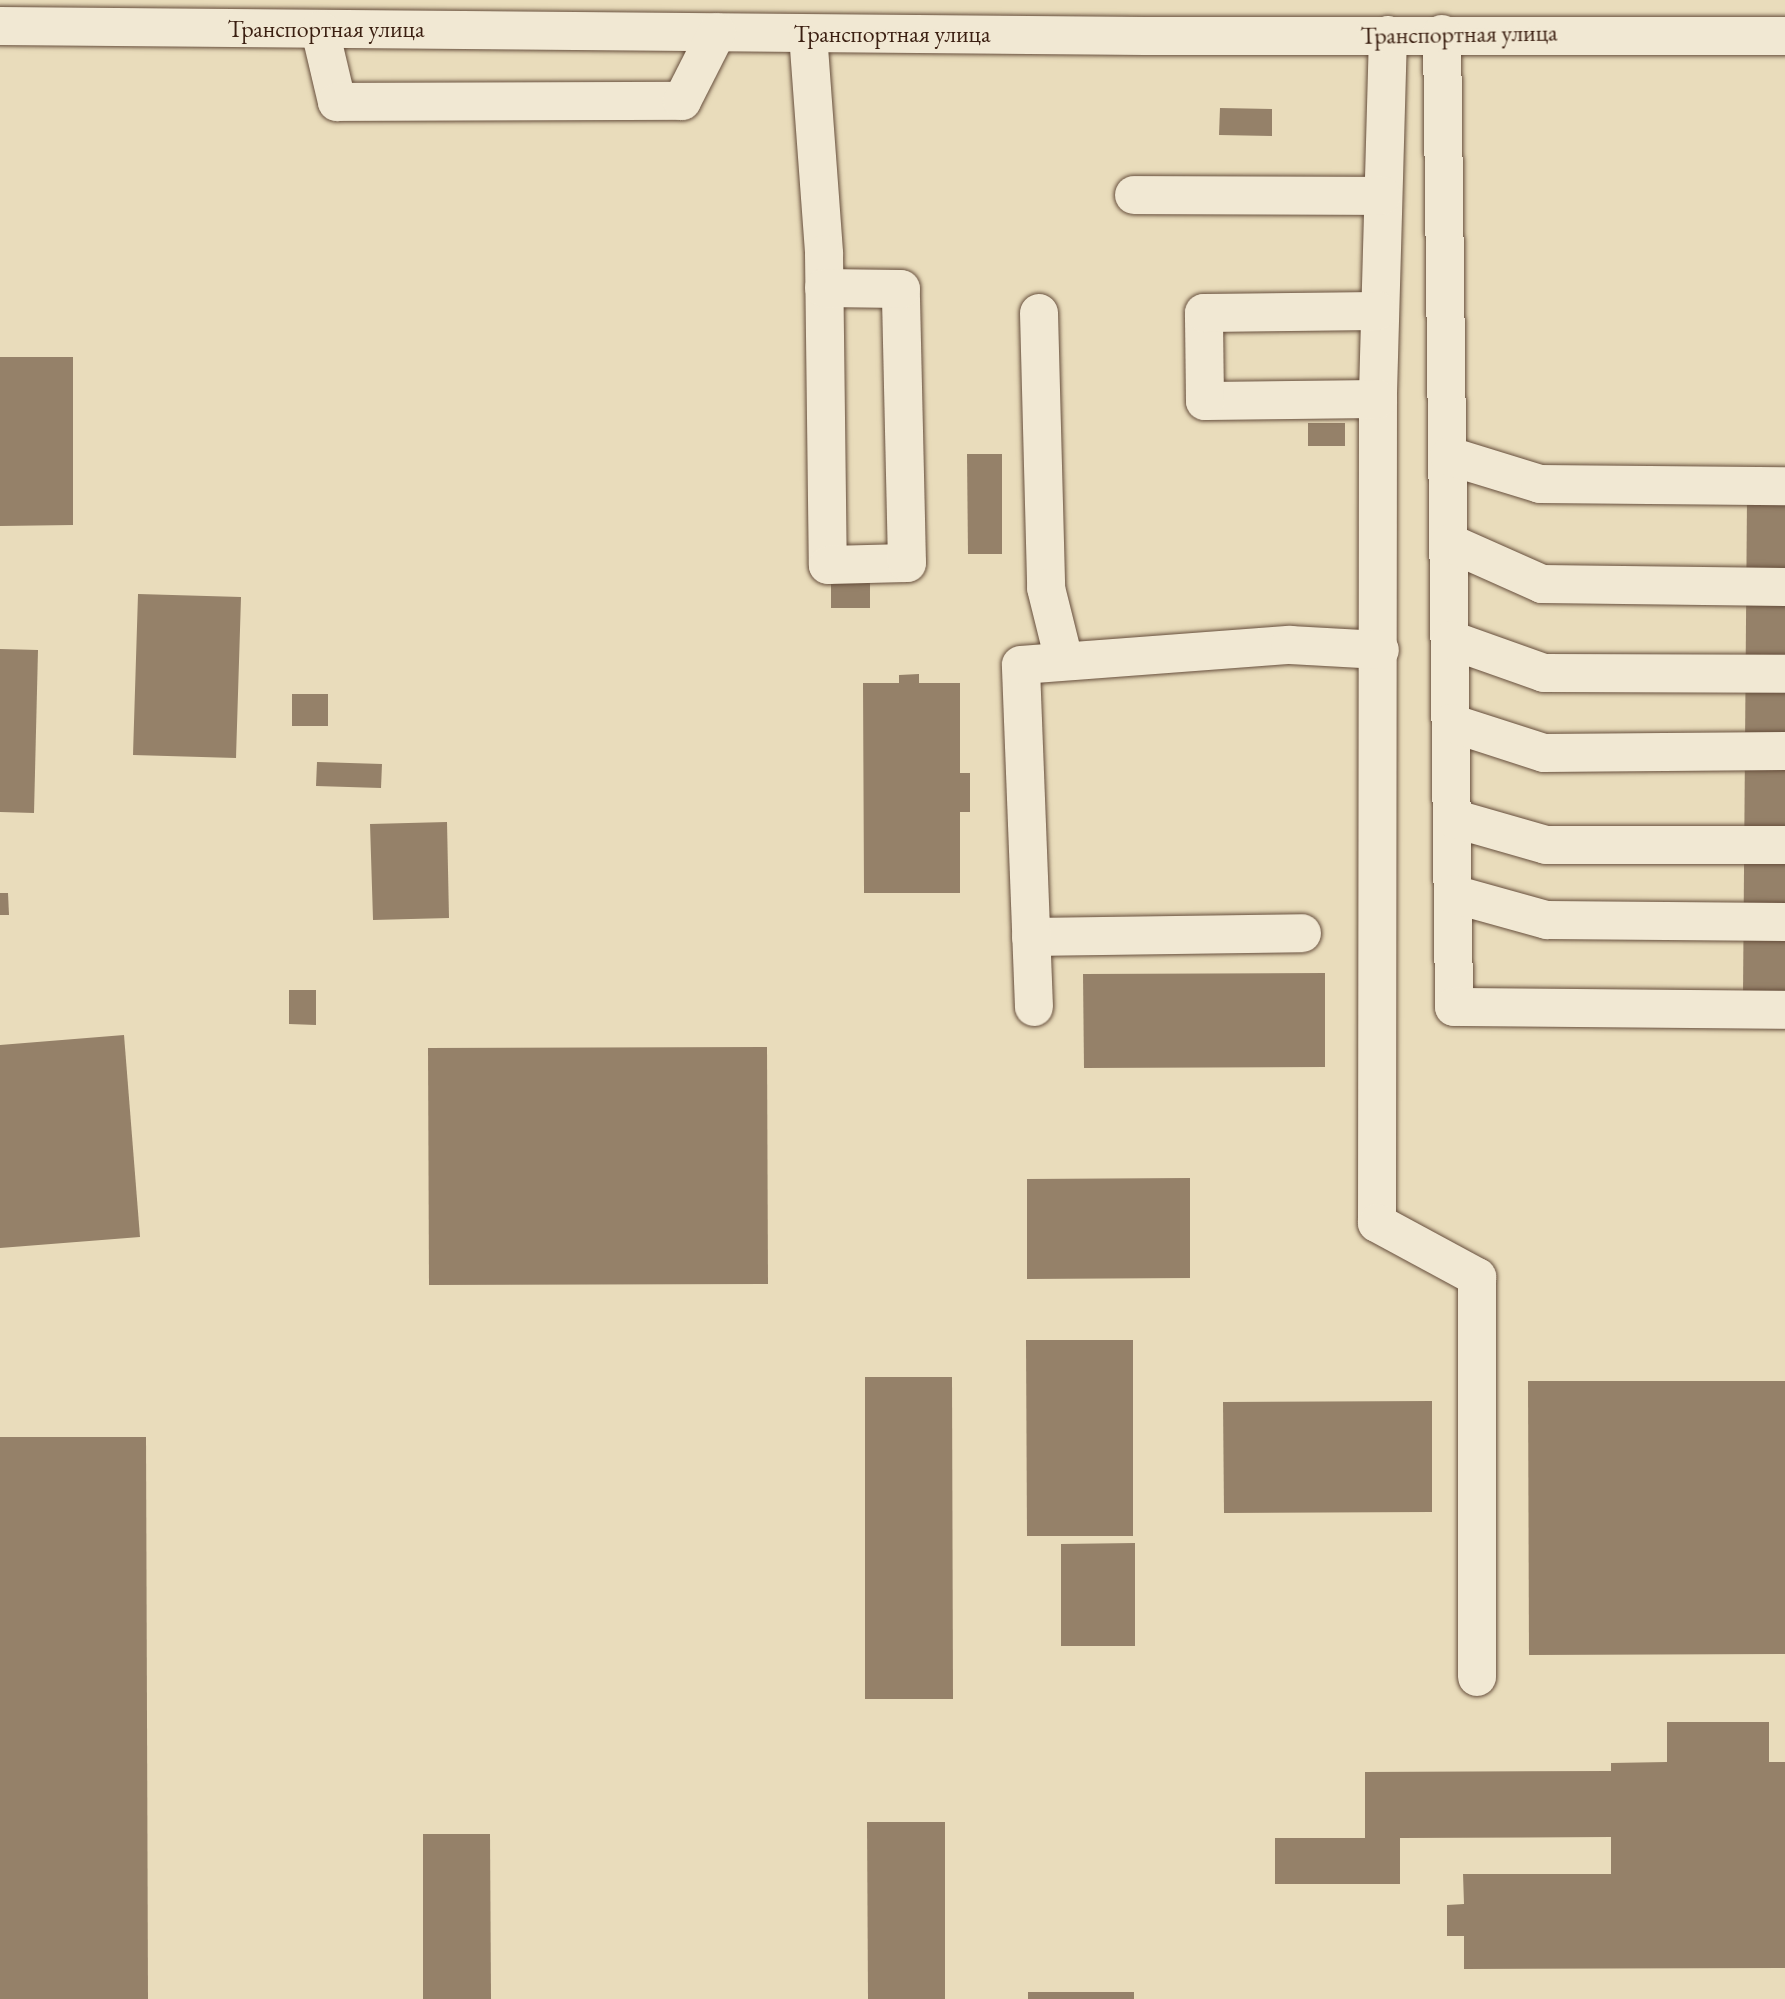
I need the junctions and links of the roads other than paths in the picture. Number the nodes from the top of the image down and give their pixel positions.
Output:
1 (539, 14) edge
2 (1590, 16) edge
3 (792, 23) edge
4 (0, 26) edge
5 (320, 30) junction
6 (717, 32) junction
7 (1442, 34) junction
8 (1388, 35) junction
9 (1785, 36) edge
10 (1134, 195) dead end
11 (1382, 196) junction
12 (824, 288) junction
13 (1378, 311) junction
14 (1039, 313) dead end
15 (1378, 399) junction
16 (1449, 456) junction
17 (1785, 486) edge
18 (1450, 543) junction
19 (1785, 587) edge
20 (1451, 640) junction
21 (1380, 650) junction
22 (1064, 660) junction
23 (1785, 674) edge
24 (1451, 723) junction
25 (1785, 751) edge
26 (1452, 818) junction
27 (1785, 845) edge
28 (1453, 894) junction
29 (1785, 922) edge
30 (1302, 933) dead end
31 (1031, 937) junction
32 (1034, 1007) dead end
33 (1785, 1010) edge
34 (1477, 1677) dead end

1 - 5 street, Транспортная улица
1 - 6 street, Транспортная улица
2 - 7 street, Транспортная улица
2 - 9 street, Транспортная улица
3 - 6 street, Транспортная улица
3 - 8 street, Транспортная улица
3 - 12 street
4 - 5 street, Транспортная улица
5 - 6 street
7 - 8 street, Транспортная улица
7 - 16 street
8 - 11 street
10 - 11 street
11 - 13 street
12 - 12 street
13 - 15 street
13 - 15 street
14 - 22 street
15 - 21 street
16 - 17 street
16 - 18 street
18 - 19 street
18 - 20 street
20 - 23 street
20 - 24 street
21 - 22 street
21 - 34 street
22 - 31 street
24 - 25 street
24 - 26 street
26 - 27 street
26 - 28 street
28 - 29 street
28 - 33 street
30 - 31 street
31 - 32 street

